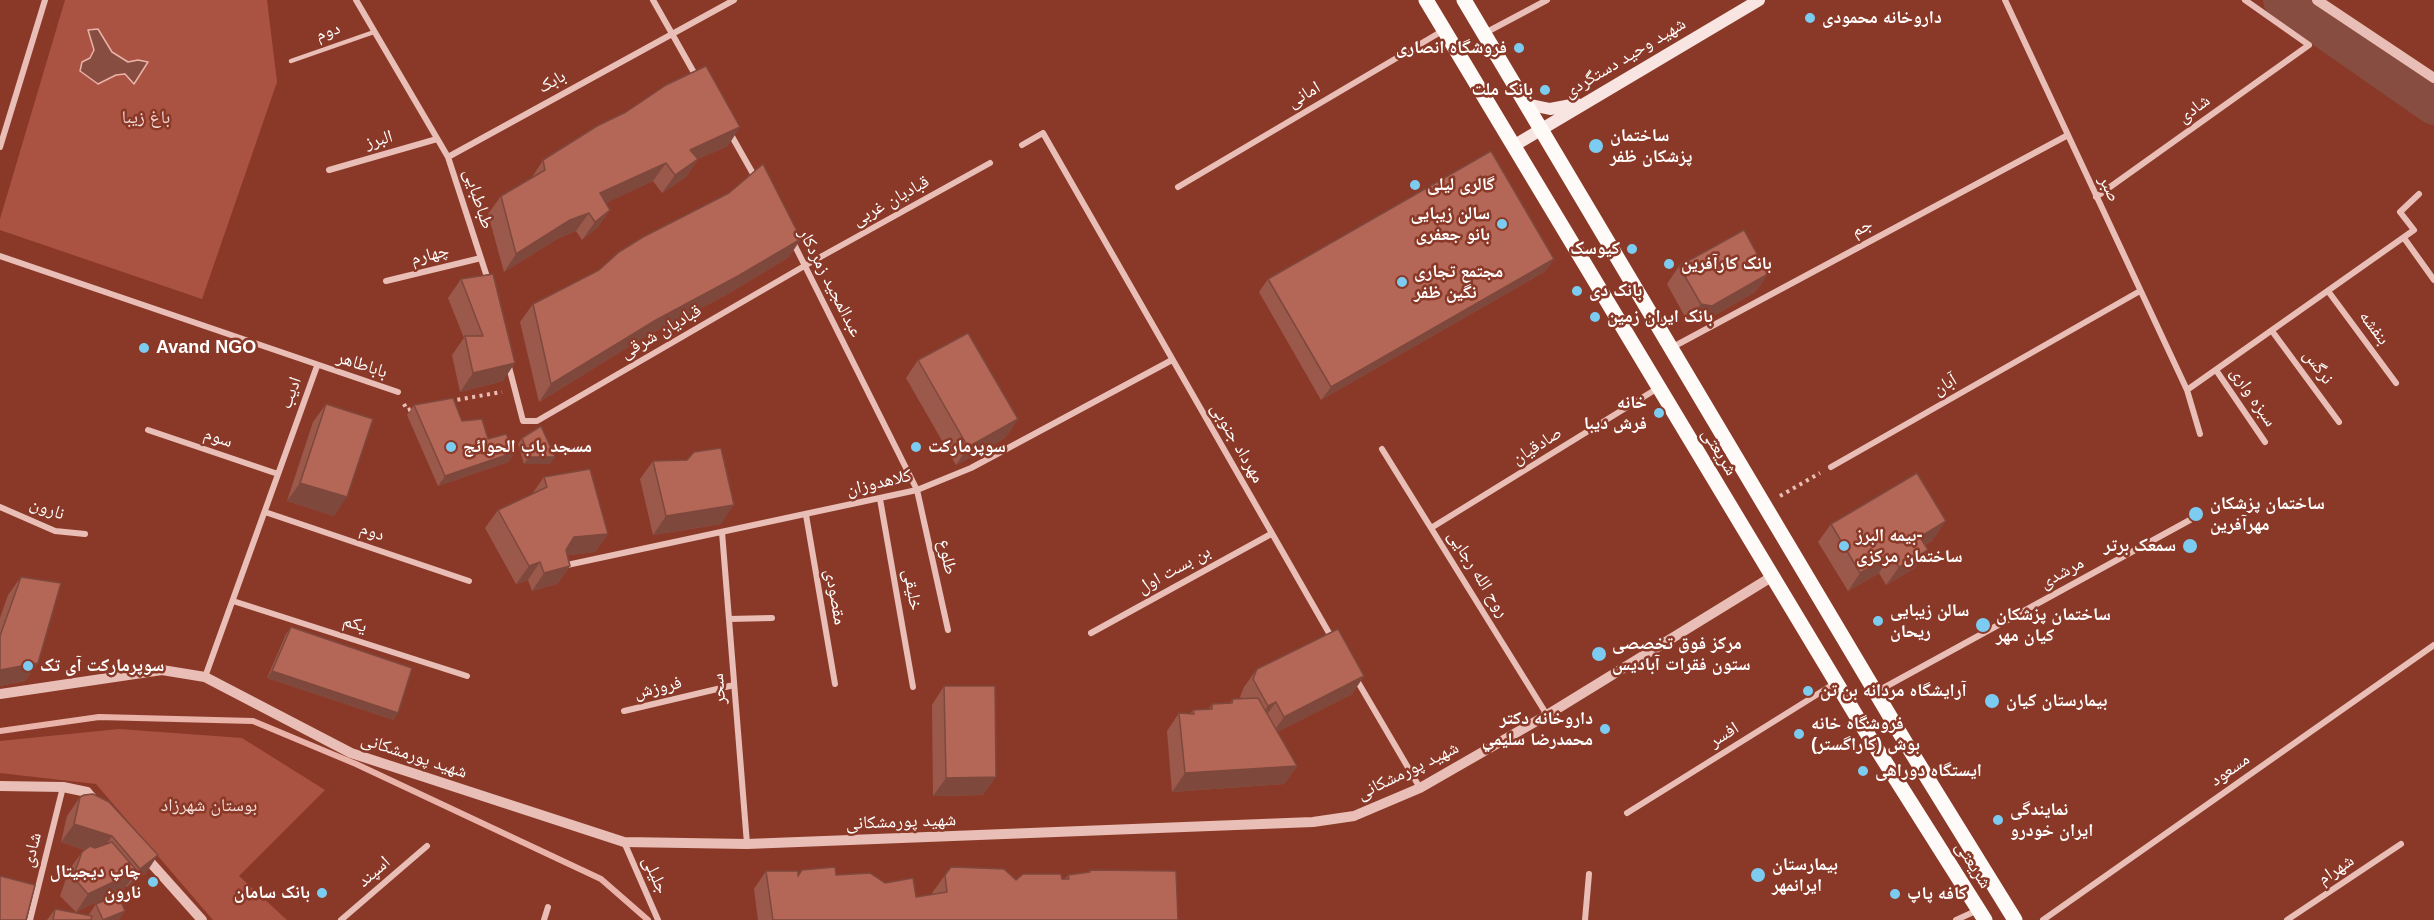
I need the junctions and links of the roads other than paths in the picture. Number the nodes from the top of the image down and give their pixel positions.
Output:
1 (45, 0) edge
2 (356, 0) edge
3 (653, 0) edge
4 (734, 0) edge
5 (1426, 0) edge
6 (1464, 0) edge
7 (1547, 0) edge
8 (1759, 0) edge
9 (2005, 0) edge
10 (2245, 0) edge
11 (2317, 0) edge
12 (1445, 30) junction
13 (374, 32) junction
14 (672, 33) junction
15 (1485, 33) junction
16 (291, 61) dead end
17 (2434, 78) edge
18 (701, 84) edge
19 (1587, 102) junction
20 (1526, 104) junction
21 (724, 124) edge
22 (1541, 129) junction
23 (2068, 135) junction
24 (437, 139) junction
25 (0, 145) edge
26 (1022, 145) dead end
27 (1515, 145) junction
28 (448, 157) junction
29 (990, 163) dead end
30 (329, 170) dead end
31 (759, 184) edge
32 (1178, 187) dead end
33 (2419, 194) dead end
34 (2096, 197) junction
35 (789, 235) edge
36 (2404, 238) junction
37 (0, 256) edge
38 (481, 258) junction
39 (806, 265) junction
40 (2434, 280) edge
41 (386, 281) dead end
42 (491, 287) edge
43 (2140, 291) junction
44 (2328, 291) junction
45 (2272, 331) junction
46 (1670, 348) junction
47 (507, 356) edge
48 (1172, 360) junction
49 (317, 366) junction
50 (2216, 370) junction
51 (2396, 383) dead end
52 (1658, 388) junction
53 (2187, 390) junction
54 (398, 392) road end
55 (2339, 422) dead end
56 (148, 430) dead end
57 (2200, 434) dead end
58 (2265, 442) dead end
59 (1382, 449) dead end
60 (1831, 467) road end
61 (278, 474) junction
62 (917, 490) junction
63 (880, 499) junction
64 (0, 507) edge
65 (265, 512) junction
66 (806, 515) junction
67 (2199, 515) dead end
68 (1431, 528) junction
69 (722, 532) junction
70 (85, 534) dead end
71 (1271, 534) junction
72 (567, 565) edge
73 (1773, 576) junction
74 (469, 580) dead end
75 (233, 601) junction
76 (772, 618) dead end
77 (729, 619) junction
78 (948, 630) dead end
79 (1091, 633) dead end
80 (2434, 645) edge
81 (1337, 646) edge
82 (1349, 666) edge
83 (468, 676) dead end
84 (205, 677) junction
85 (1837, 682) junction
86 (835, 684) dead end
87 (734, 685) junction
88 (913, 687) dead end
89 (1876, 692) junction
90 (0, 694) edge
91 (624, 711) dead end
92 (1547, 715) junction
93 (0, 786) edge
94 (63, 787) junction
95 (1420, 788) junction
96 (1627, 813) dead end
97 (110, 818) edge
98 (624, 842) junction
99 (133, 843) edge
100 (747, 844) junction
101 (2401, 844) dead end
102 (427, 846) dead end
103 (1589, 874) dead end
104 (548, 906) dead end
105 (1982, 915) edge
106 (30, 920) edge
107 (202, 920) edge
108 (341, 920) edge
109 (544, 920) edge
110 (658, 920) edge
111 (1585, 920) edge
112 (1956, 920) edge
113 (2015, 920) edge
114 (2043, 920) edge
115 (2287, 920) edge

1 - 25 street
2 - 13 street, طباطبایی
3 - 14 street
4 - 14 street, بابک
5 - 12 main road, شریعتی
6 - 15 main road, شریعتی
7 - 15 street
8 - 19 main road, شهید وحید دستگردی
9 - 23 street, صبر
10 - 34 street, شادی
11 - 17 street
12 - 27 main road, شریعتی
12 - 32 street, امانی
13 - 16 lane, دوم
13 - 24 street, طباطبایی
14 - 18 street
14 - 28 street, بابک
15 - 20 main road, شریعتی
19 - 20 main road
19 - 22 main road, شهید وحید دستگردی
20 - 22 main road, شریعتی
21 - 31 street
22 - 27 main road, شهید وحید دستگردی
22 - 46 main road, شریعتی
23 - 34 street, صبر
23 - 46 street, جم
24 - 28 street, طباطبایی
24 - 30 street, البرز
26 - 48 street, مهرداد جنوبی
27 - 52 main road, شریعتی
28 - 38 street, طباطبایی
29 - 39 street, قبادیان غربی
33 - 36 street
34 - 43 street, صبر
35 - 39 street, عبدالمجید زمردکار
36 - 40 street
36 - 44 street
37 - 49 street, ادیب
38 - 41 street, چهارم
38 - 42 street, طباطبایی
39 - 47 street, قبادیان شرقی
39 - 62 street, عبدالمجید زمردکار
43 - 53 street, صبر
43 - 60 street, آبان
44 - 45 street
44 - 51 street, بنفشه
45 - 50 street
45 - 55 street, نرگس
46 - 89 main road, شریعتی
48 - 62 street, کلاهدوزان
48 - 71 street, مهرداد جنوبی
49 - 54 street, باباطاهر
49 - 61 street, ادیب
50 - 53 street
50 - 58 street, سبزه واری
52 - 68 street, صادقیان
52 - 73 main road, شریعتی
53 - 57 street, صبر
56 - 61 street, سوم
59 - 68 street, روح الله رجایی
61 - 65 street, ادیب
62 - 63 street, کلاهدوزان
62 - 78 street, طلوع
63 - 66 street, کلاهدوزان
63 - 88 street, خلیقی
64 - 70 street, نارون
65 - 74 street, دوم
65 - 75 street, ادیب
66 - 69 street, کلاهدوزان
66 - 86 street, مقصودی
67 - 89 street, مرشدی
68 - 92 street, روح الله رجایی
69 - 72 street, کلاهدوزان
69 - 77 street, سحر
71 - 79 street, بن بست اول
71 - 81 street, مهرداد جنوبی
73 - 85 main road, شریعتی
73 - 92 street, شهید پورمشکانی
75 - 83 street, یکم
75 - 84 street, ادیب
76 - 77 street
77 - 87 street, سحر
80 - 114 street, مسعود
82 - 95 street
84 - 90 street, شهید پورمشکانی
84 - 98 street, شهید پورمشکانی
85 - 96 street, افسر
85 - 105 main road, شریعتی
87 - 91 street, فروزش
87 - 100 street, سحر
89 - 113 main road, شریعتی
92 - 95 street, شهید پورمشکانی
93 - 94 street
94 - 97 street
94 - 106 street, شادی
95 - 100 street, شهید پورمشکانی
98 - 100 street, شهید پورمشکانی
98 - 110 street, جلیلی
99 - 107 street
101 - 115 street, شهرام
102 - 108 street, اسپند
103 - 111 street
104 - 109 street
105 - 112 street

